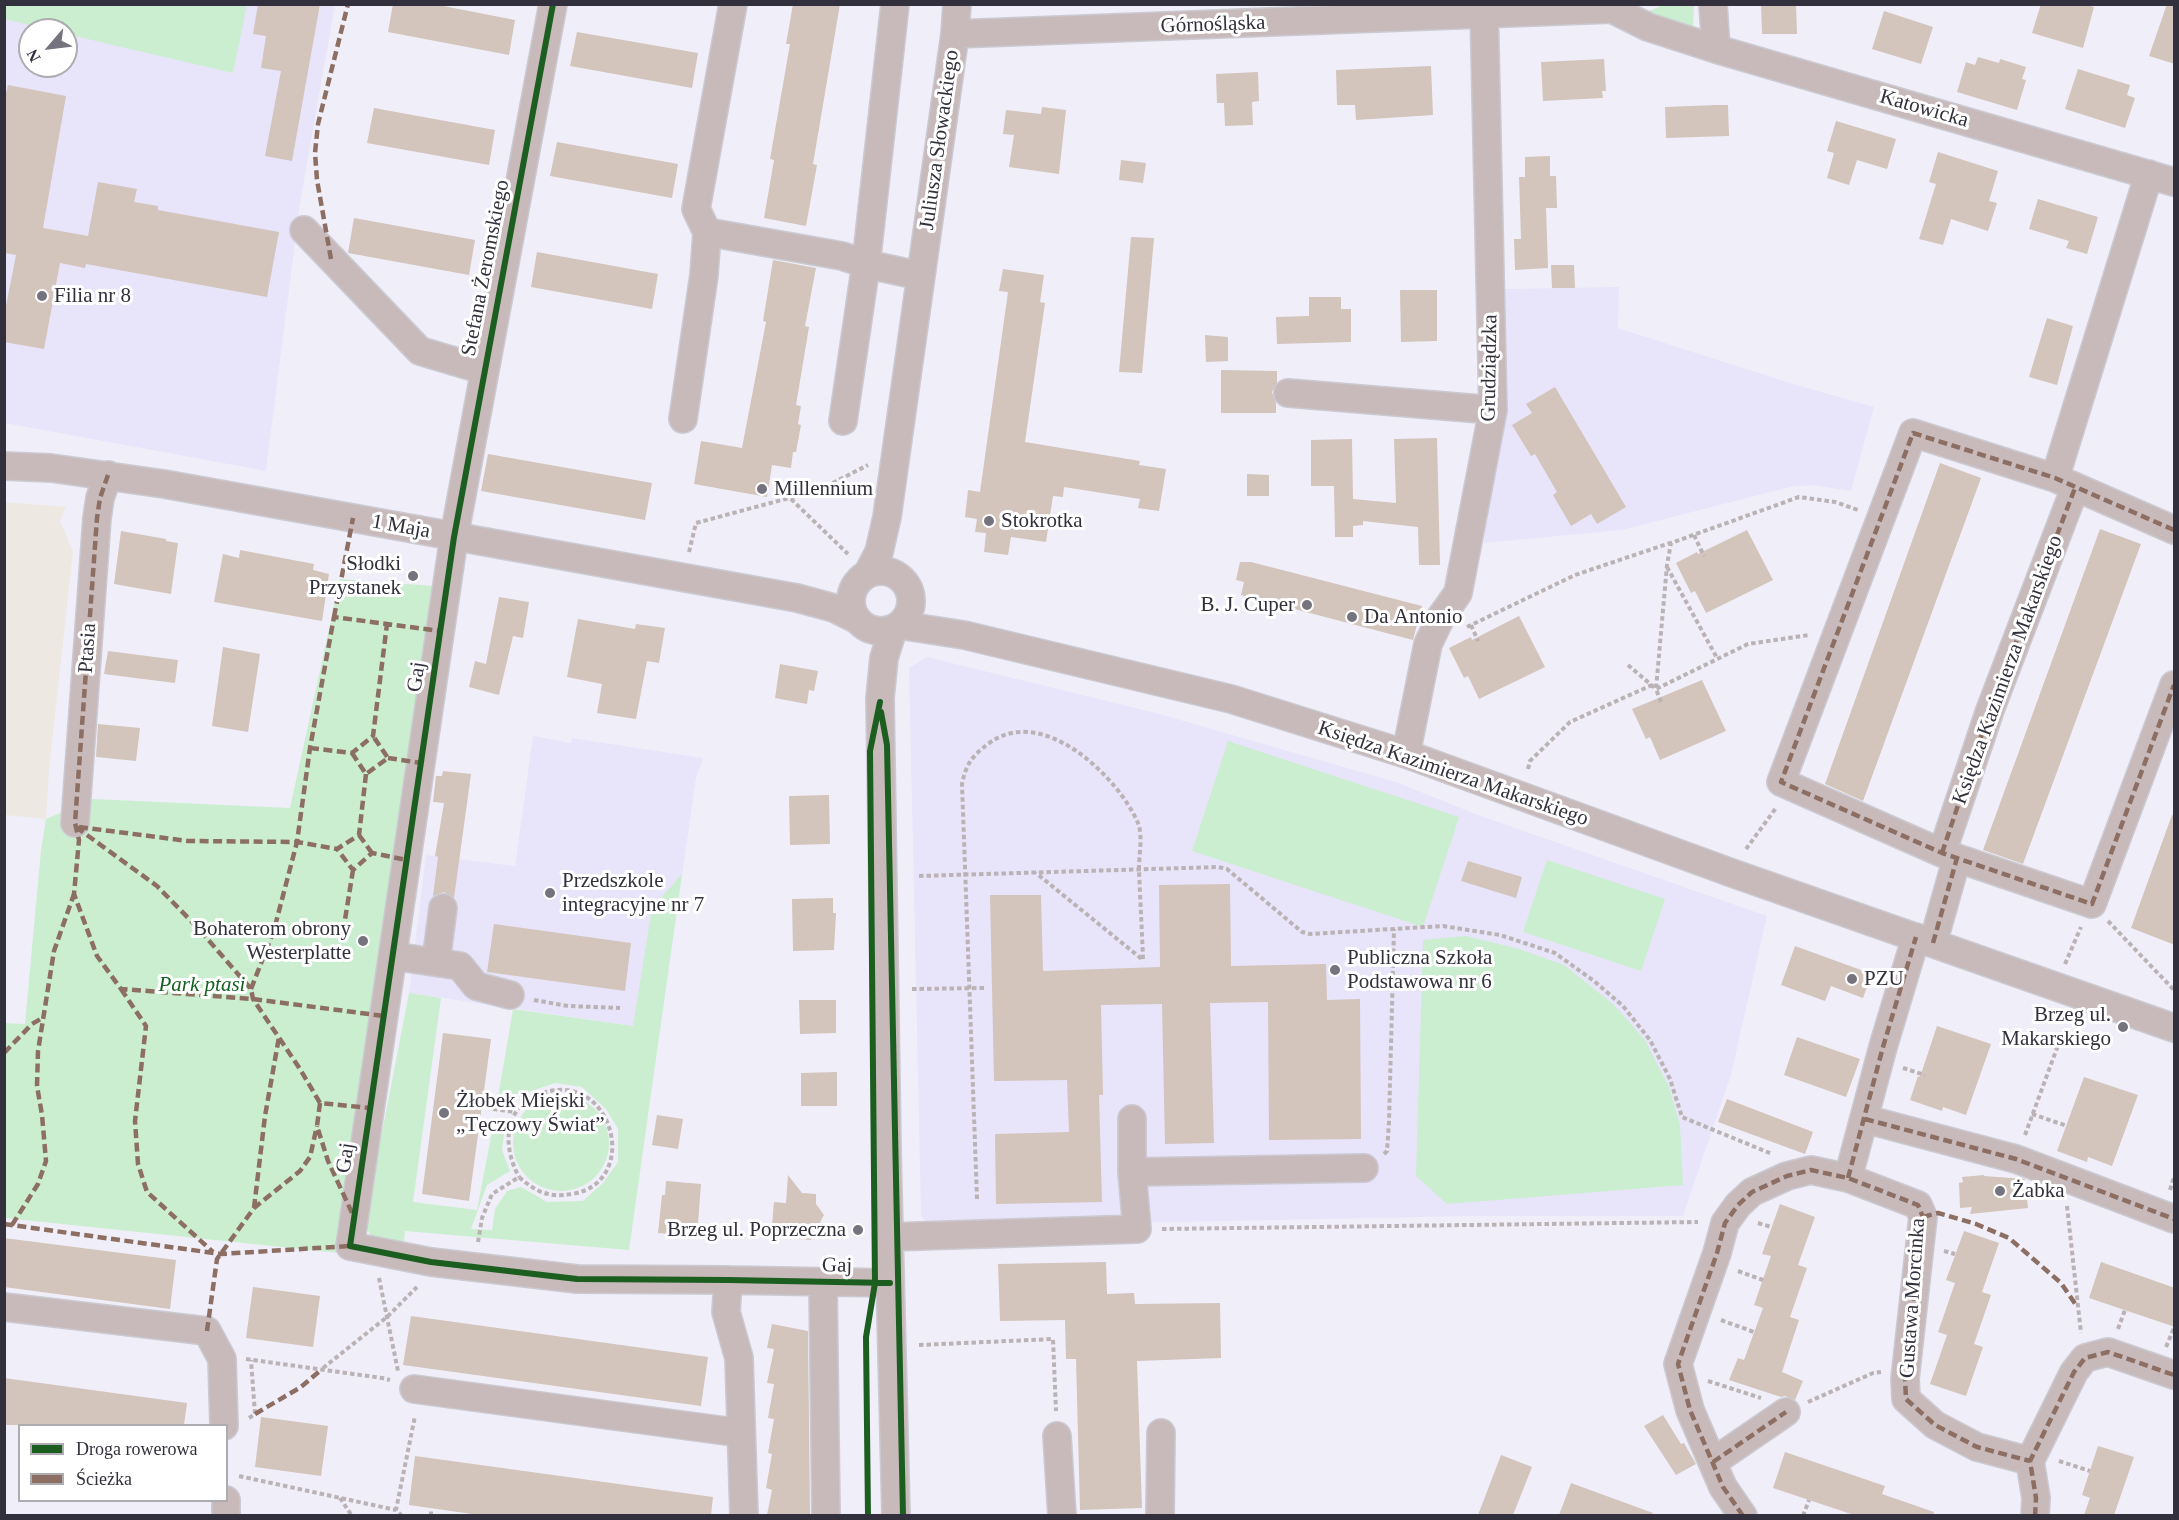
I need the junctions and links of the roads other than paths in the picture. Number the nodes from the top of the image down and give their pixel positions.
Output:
1 (553, 4) edge
2 (733, 4) edge
3 (895, 4) edge
4 (957, 4) edge
5 (1713, 4) edge
6 (1619, 7) edge
7 (1484, 10) edge
8 (955, 34) junction
9 (1716, 49) junction
10 (2149, 174) junction
11 (2175, 182) edge
12 (304, 230) dead end
13 (707, 232) junction
14 (866, 264) junction
15 (921, 276) junction
16 (484, 370) junction
17 (1287, 393) dead end
18 (1493, 410) junction
19 (683, 419) dead end
20 (843, 421) dead end
21 (4, 466) edge
22 (108, 475) junction
23 (2065, 483) junction
24 (887, 517) junction
25 (2175, 530) edge
26 (454, 537) junction
27 (860, 572) junction
28 (897, 575) junction
29 (797, 598) junction
30 (885, 621) junction
31 (2175, 685) edge
32 (1406, 754) junction
33 (75, 823) dead end
34 (1949, 856) junction
35 (443, 908) dead end
36 (1925, 940) junction
37 (393, 956) junction
38 (436, 962) junction
39 (510, 995) road end
40 (2175, 1028) edge
41 (1131, 1119) dead end
42 (1865, 1119) junction
43 (1364, 1168) road end
44 (1132, 1172) junction
45 (1848, 1178) junction
46 (2175, 1219) edge
47 (889, 1237) junction
48 (728, 1280) junction
49 (823, 1283) junction
50 (890, 1283) junction
51 (4, 1307) edge
52 (2175, 1375) edge
53 (406, 1386) road end
54 (1790, 1410) road end
55 (224, 1424) edge
56 (741, 1433) junction
57 (1161, 1433) dead end
58 (1057, 1436) road end
59 (2030, 1461) junction
60 (1713, 1462) junction
61 (744, 1515) edge
62 (826, 1515) edge
63 (896, 1515) edge
64 (1062, 1515) edge
65 (1160, 1515) edge
66 (1743, 1515) edge
67 (2035, 1515) edge

1 - 16 street, Stefana Żeromskiego
2 - 13 street
3 - 14 street
4 - 8 street, Juliusza Słowackiego
5 - 9 street
6 - 7 street, Górnośląska
6 - 9 street, Górnośląska
7 - 8 street, Górnośląska
7 - 18 street, Grudziądzka
8 - 15 street, Juliusza Słowackiego
9 - 10 street, Katowicka
10 - 11 street, Katowicka
10 - 23 street, Księdza Kazimierza Makarskiego
12 - 16 street
13 - 14 street
13 - 19 street
14 - 15 street
14 - 20 street
15 - 24 street, Juliusza Słowackiego
16 - 26 street, Stefana Żeromskiego
17 - 18 street
18 - 32 street, Grudziądzka
21 - 22 street, 1 Maja
22 - 26 street, 1 Maja
22 - 33 street, Ptasia
23 - 25 street
23 - 34 street, Księdza Kazimierza Makarskiego
23 - 34 street
24 - 27 street, Juliusza Słowackiego
24 - 28 street, Juliusza Słowackiego
26 - 29 street, 1 Maja
26 - 37 street, Gaj
27 - 28 street
27 - 29 street, 1 Maja
27 - 30 street
28 - 30 street, Juliusza Słowackiego
29 - 30 street, 1 Maja
30 - 32 street, Księdza Kazimierza Makarskiego
30 - 47 street
31 - 34 street
32 - 36 street, Księdza Kazimierza Makarskiego
34 - 36 street, Księdza Kazimierza Makarskiego
35 - 38 street
36 - 40 street, Księdza Kazimierza Makarskiego
36 - 42 street
37 - 38 street
37 - 48 street, Gaj
38 - 39 street
41 - 44 street
42 - 45 street
42 - 46 street
43 - 44 street
44 - 47 street
45 - 59 street, Gustawa Morcinka
45 - 60 street, Gustawa Morcinka
47 - 50 street
48 - 49 street, Gaj
48 - 56 street
49 - 50 street, Gaj
49 - 62 street
50 - 63 street
51 - 55 street
52 - 59 street
53 - 56 street
54 - 60 street
56 - 61 street
57 - 65 street
58 - 64 street
59 - 67 street
60 - 66 street, Gustawa Morcinka

